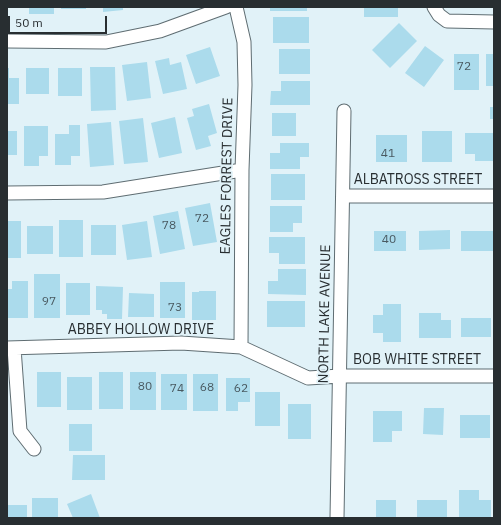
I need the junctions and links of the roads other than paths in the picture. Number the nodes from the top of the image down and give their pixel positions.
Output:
1 (226, 7) edge
2 (236, 7) edge
3 (434, 7) edge
4 (494, 22) edge
5 (7, 41) edge
6 (344, 111) dead end
7 (242, 170) junction
8 (7, 194) edge
9 (343, 196) junction
10 (494, 196) edge
11 (241, 347) junction
12 (11, 348) edge
13 (340, 376) junction
14 (494, 376) edge
15 (34, 450) dead end
16 (338, 518) edge

1 - 5 street
2 - 7 street, EAGLES FORREST DRIVE
3 - 4 street
6 - 9 street, NORTH LAKE AVENUE
7 - 8 street
7 - 11 street, EAGLES FORREST DRIVE
9 - 10 street, ALBATROSS STREET
9 - 13 street, NORTH LAKE AVENUE
11 - 12 street, ABBEY HOLLOW DRIVE
11 - 13 street, ABBEY HOLLOW DRIVE
12 - 15 street
13 - 14 street, BOB WHITE STREET
13 - 16 street, NORTH LAKE AVENUE

